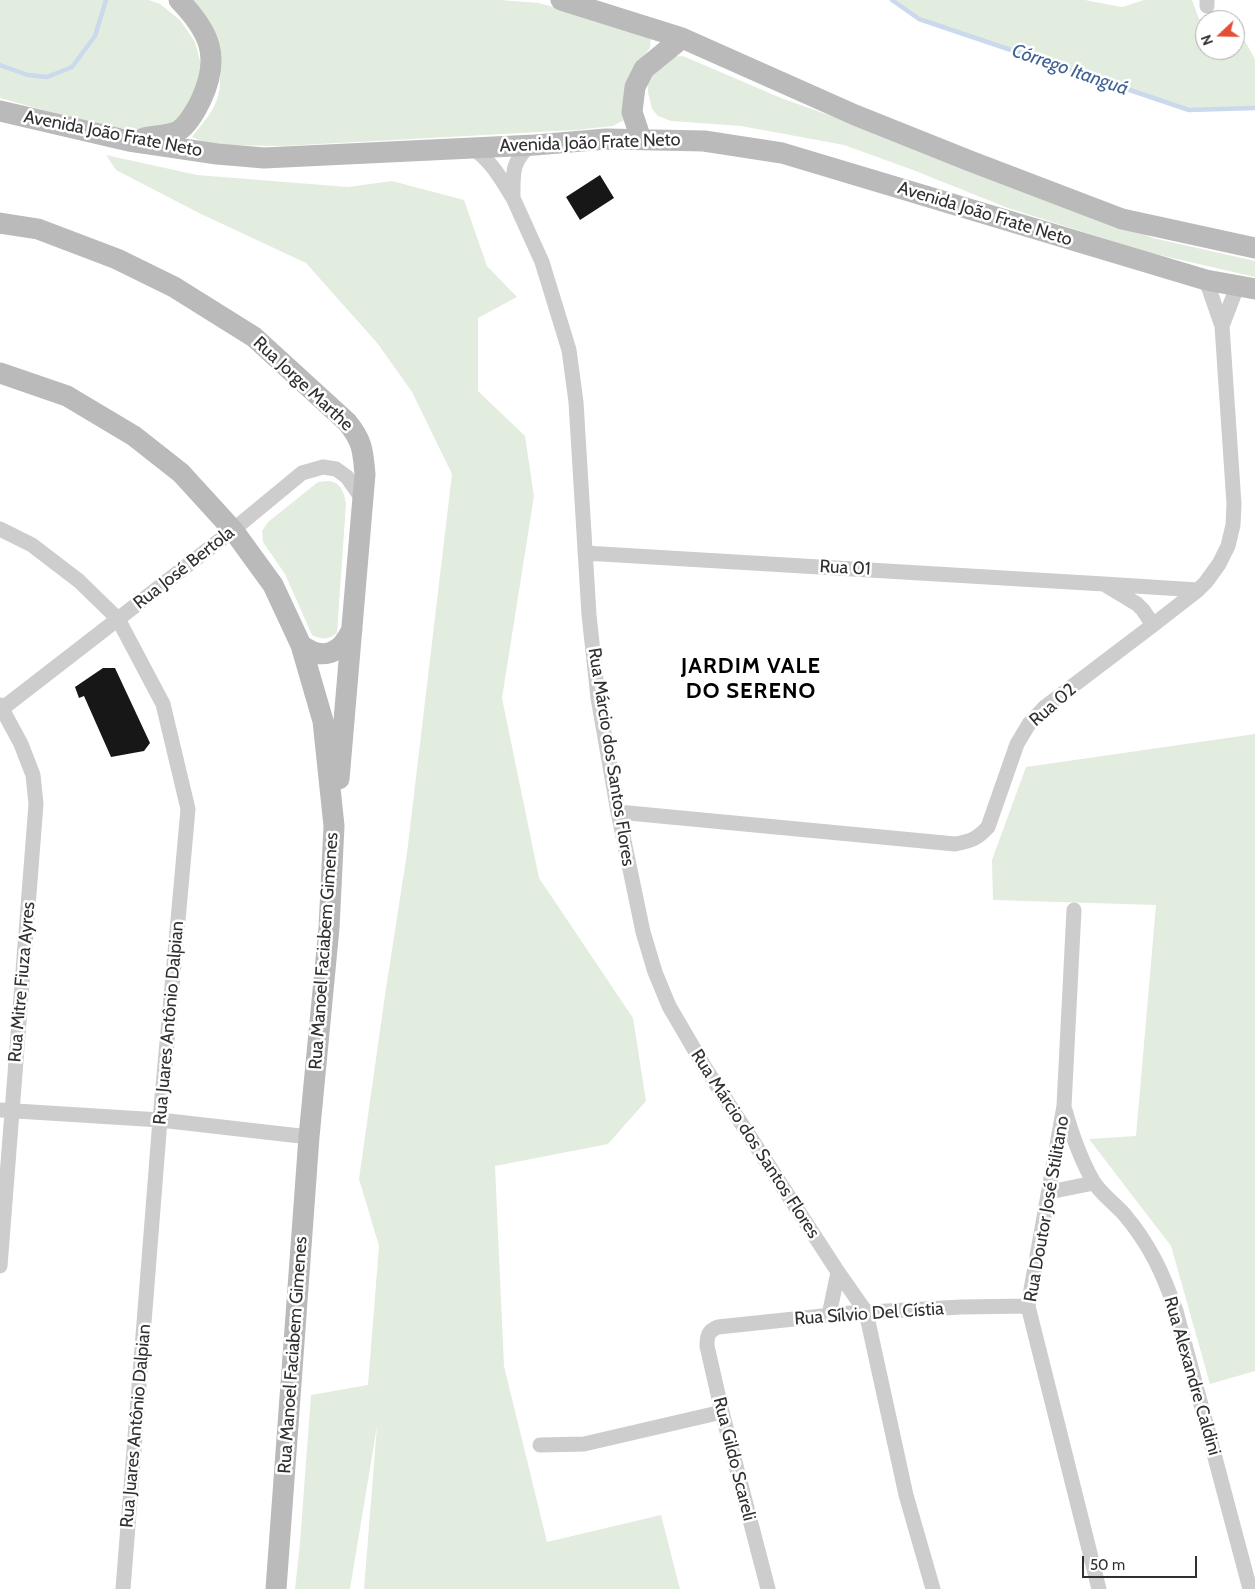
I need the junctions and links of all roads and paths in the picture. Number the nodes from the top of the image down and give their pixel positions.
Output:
1 (179, 0) edge
2 (561, 0) edge
3 (682, 38) junction
4 (0, 111) edge
5 (641, 139) junction
6 (129, 141) junction
7 (531, 145) junction
8 (471, 148) junction
9 (513, 198) junction
10 (0, 223) edge
11 (1255, 248) edge
12 (1206, 280) junction
13 (1246, 288) edge
14 (1222, 326) junction
15 (0, 373) edge
16 (363, 500) junction
17 (0, 529) edge
18 (233, 530) junction
19 (585, 553) junction
20 (1104, 584) junction
21 (1198, 590) junction
22 (118, 619) junction
23 (1153, 625) junction
24 (352, 629) junction
25 (302, 645) junction
26 (1, 707) edge
27 (618, 812) junction
28 (334, 826) junction
29 (1074, 910) dead end
30 (1064, 1106) junction
31 (6, 1110) edge
32 (160, 1120) junction
33 (309, 1137) junction
34 (1094, 1183) junction
35 (1049, 1192) junction
36 (0, 1266) edge
37 (838, 1272) junction
38 (1028, 1306) junction
39 (866, 1312) junction
40 (829, 1315) junction
41 (712, 1330) joint
42 (722, 1412) junction
43 (540, 1445) dead end
44 (123, 1589) edge
45 (276, 1589) edge
46 (768, 1589) edge
47 (932, 1589) edge
48 (1099, 1589) edge
49 (1250, 1589) edge

1 - 6 main road
2 - 3 main road
3 - 5 main road
3 - 11 main road
4 - 6 main road, Avenida João Frate Neto
5 - 7 main road, Avenida João Frate Neto
5 - 12 main road, Avenida João Frate Neto
6 - 8 main road, Avenida João Frate Neto
7 - 8 main road, Avenida João Frate Neto
7 - 9 street, Rua Márcio dos Santos Flores
8 - 9 street, Rua Márcio dos Santos Flores
9 - 19 street, Rua Márcio dos Santos Flores
10 - 16 main road, Rua Jorge Marthe
12 - 13 main road, Avenida João Frate Neto
12 - 14 street, Rua 02
13 - 14 street, Rua 02
14 - 21 street, Rua 02
15 - 18 main road, Rua Manoel Faciabem Gimenes
16 - 18 street, Rua José Bertola
16 - 24 main road, Rua Jorge Marthe
17 - 22 street, Rua Juares Antônio Dalpian
18 - 22 street, Rua José Bertola
18 - 25 main road, Rua Manoel Faciabem Gimenes
19 - 20 street, Rua 01
19 - 27 street, Rua Márcio dos Santos Flores
20 - 21 street, Rua 01
20 - 23 street, Rua 01
21 - 23 street, Rua 02
22 - 26 street, Rua José Bertola
22 - 32 street, Rua Juares Antônio Dalpian
23 - 27 street, Rua 02
24 - 25 main road
24 - 28 main road, Rua Jorge Marthe
25 - 28 main road, Rua Manoel Faciabem Gimenes
26 - 31 street, Rua Mitre Fiuza Ayres
27 - 37 street, Rua Márcio dos Santos Flores
28 - 33 main road, Rua Manoel Faciabem Gimenes
29 - 30 street, Rua Doutor José Stilitano
30 - 34 street, Rua Alexandre Caldini
30 - 35 street, Rua Doutor José Stilitano
31 - 32 street
31 - 36 street, Rua Mitre Fiuza Ayres
32 - 33 street
32 - 44 street, Rua Juares Antônio Dalpian
33 - 45 main road, Rua Manoel Faciabem Gimenes
34 - 35 street
34 - 49 street, Rua Alexandre Caldini
35 - 38 street, Rua Doutor José Stilitano
37 - 39 street, Rua Márcio dos Santos Flores
37 - 40 street
38 - 39 street, Rua Sílvio Del Cístia
38 - 48 street, Rua Doutor José Stilitano
39 - 40 street, Rua Sílvio Del Cístia
39 - 47 street, Rua Márcio dos Santos Flores
40 - 41 street, Rua Sílvio Del Cístia
41 - 42 street, Rua Gildo Scareli
42 - 43 street
42 - 46 street, Rua Gildo Scareli

